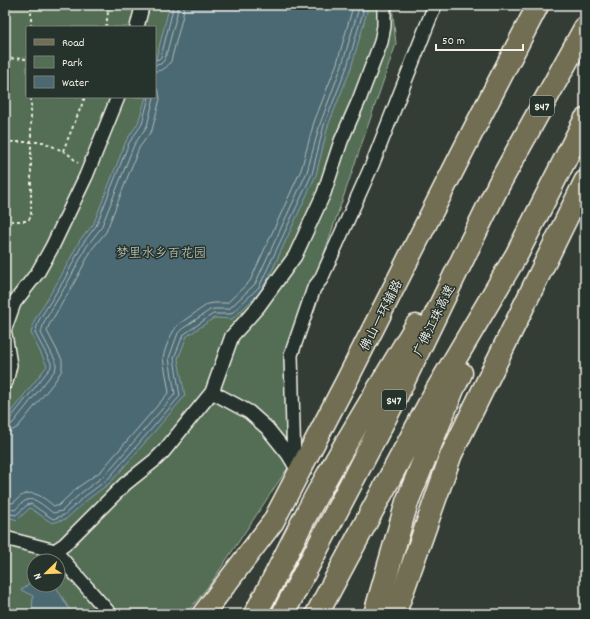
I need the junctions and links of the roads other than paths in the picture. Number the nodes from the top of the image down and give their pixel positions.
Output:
1 (140, 5) edge
2 (384, 5) edge
3 (435, 5) edge
4 (538, 5) edge
5 (137, 26) edge
6 (585, 28) edge
7 (118, 98) edge
8 (585, 120) edge
9 (585, 181) edge
10 (499, 184) junction
11 (517, 254) junction
12 (9, 304) edge
13 (5, 328) edge
14 (5, 334) edge
15 (5, 383) edge
16 (212, 392) junction
17 (298, 466) junction
18 (407, 502) junction
19 (5, 538) edge
20 (55, 551) junction
21 (110, 614) edge
22 (203, 614) edge
23 (255, 614) edge
24 (283, 614) edge
25 (318, 614) edge
26 (360, 614) edge
27 (375, 614) edge
28 (395, 614) edge

1 - 5 street
2 - 16 street
3 - 17 street
4 - 17 main road, 佛山一环辅路
6 - 10 highway, 广佛江珠高速 / S47
7 - 12 street
8 - 11 highway, S47
9 - 28 main road
10 - 23 highway
10 - 24 highway, 广佛江珠高速 / S47
11 - 18 highway
11 - 25 highway, S47
12 - 13 street
14 - 15 street
16 - 17 street
16 - 20 street
17 - 22 main road, 佛山一环辅路
18 - 26 highway
18 - 27 highway
19 - 20 street
20 - 21 street

